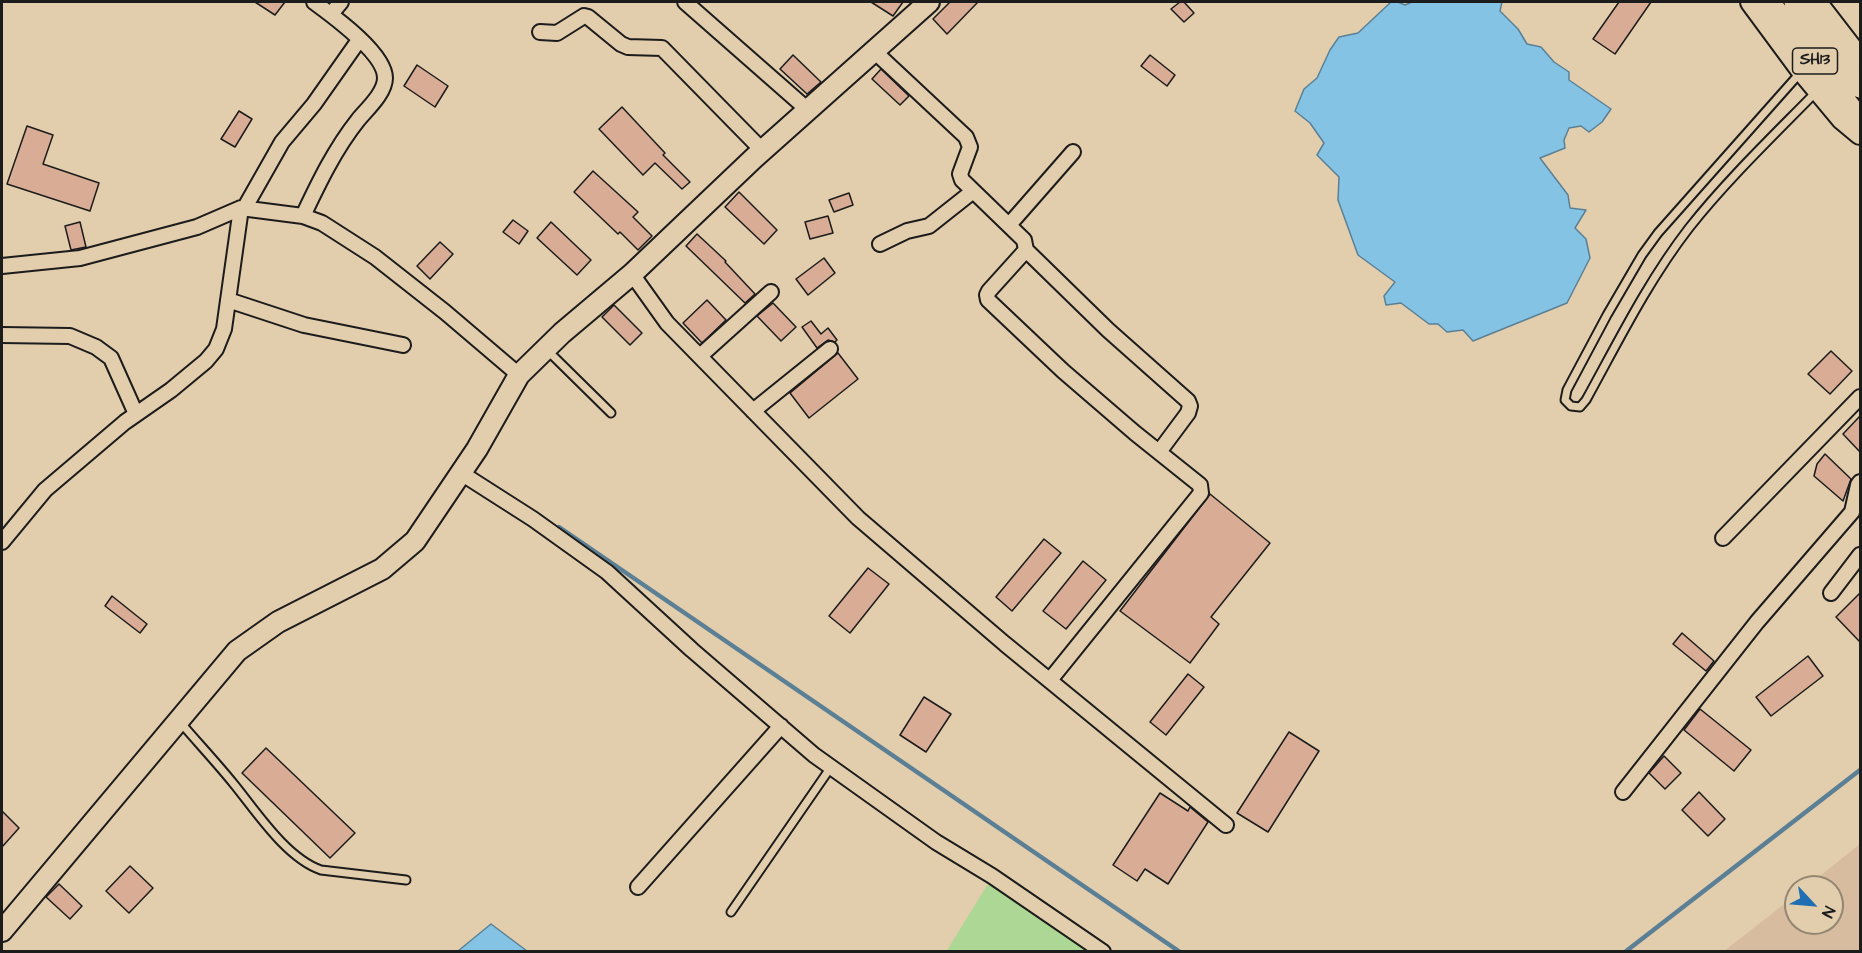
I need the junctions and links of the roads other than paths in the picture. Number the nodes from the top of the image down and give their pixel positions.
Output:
1 (314, 2) edge
2 (341, 2) edge
3 (685, 2) edge
4 (929, 2) edge
5 (1751, 2) edge
6 (1769, 2) edge
7 (1795, 2) edge
8 (1816, 2) edge
9 (331, 14) junction
10 (540, 32) dead end
11 (359, 40) junction
12 (874, 51) junction
13 (1860, 56) edge
14 (1802, 71) junction
15 (1860, 87) edge
16 (1818, 90) junction
17 (808, 110) junction
18 (1860, 120) edge
19 (1860, 134) edge
20 (762, 150) junction
21 (1073, 152) dead end
22 (972, 192) junction
23 (251, 210) junction
24 (303, 216) junction
25 (1009, 225) junction
26 (880, 244) dead end
27 (1026, 250) junction
28 (2, 266) edge
29 (632, 274) junction
30 (771, 292) dead end
31 (228, 300) junction
32 (2, 335) edge
33 (403, 345) dead end
34 (546, 349) junction
35 (830, 350) dead end
36 (700, 356) junction
37 (519, 375) junction
38 (1860, 397) edge
39 (753, 411) junction
40 (610, 413) dead end
41 (136, 414) junction
42 (1159, 452) junction
43 (460, 473) junction
44 (1860, 482) edge
45 (1723, 538) dead end
46 (2, 542) edge
47 (1860, 555) edge
48 (1831, 593) dead end
49 (1050, 680) junction
50 (179, 721) junction
51 (781, 726) junction
52 (831, 767) junction
53 (1623, 792) dead end
54 (1226, 825) dead end
55 (406, 880) dead end
56 (638, 887) dead end
57 (731, 912) dead end
58 (2, 931) edge
59 (1103, 951) edge

1 - 9 street
2 - 9 street
3 - 17 street
4 - 12 main road
5 - 14 main road
6 - 18 main road, SH13
7 - 15 main road, SH13
8 - 13 main road
9 - 11 street
10 - 20 street
11 - 23 street
11 - 24 street
12 - 17 main road
12 - 22 street
14 - 16 main road
14 - 16 lane
16 - 19 main road
17 - 20 main road
20 - 29 main road
21 - 25 street
22 - 25 street
22 - 26 street
23 - 24 street
23 - 28 street
23 - 31 street
24 - 37 street
25 - 27 street
27 - 42 street
27 - 42 street
29 - 34 main road
29 - 36 street
30 - 36 street
31 - 33 street
31 - 41 street
32 - 41 street
34 - 37 main road
34 - 40 lane
35 - 39 street
36 - 39 street
37 - 43 main road
38 - 45 street
39 - 49 street
41 - 46 street
42 - 49 street
43 - 50 main road
43 - 51 street
44 - 53 street
47 - 48 street
49 - 54 street
50 - 55 lane
50 - 58 main road
51 - 52 street
51 - 56 street
52 - 57 lane
52 - 59 street

